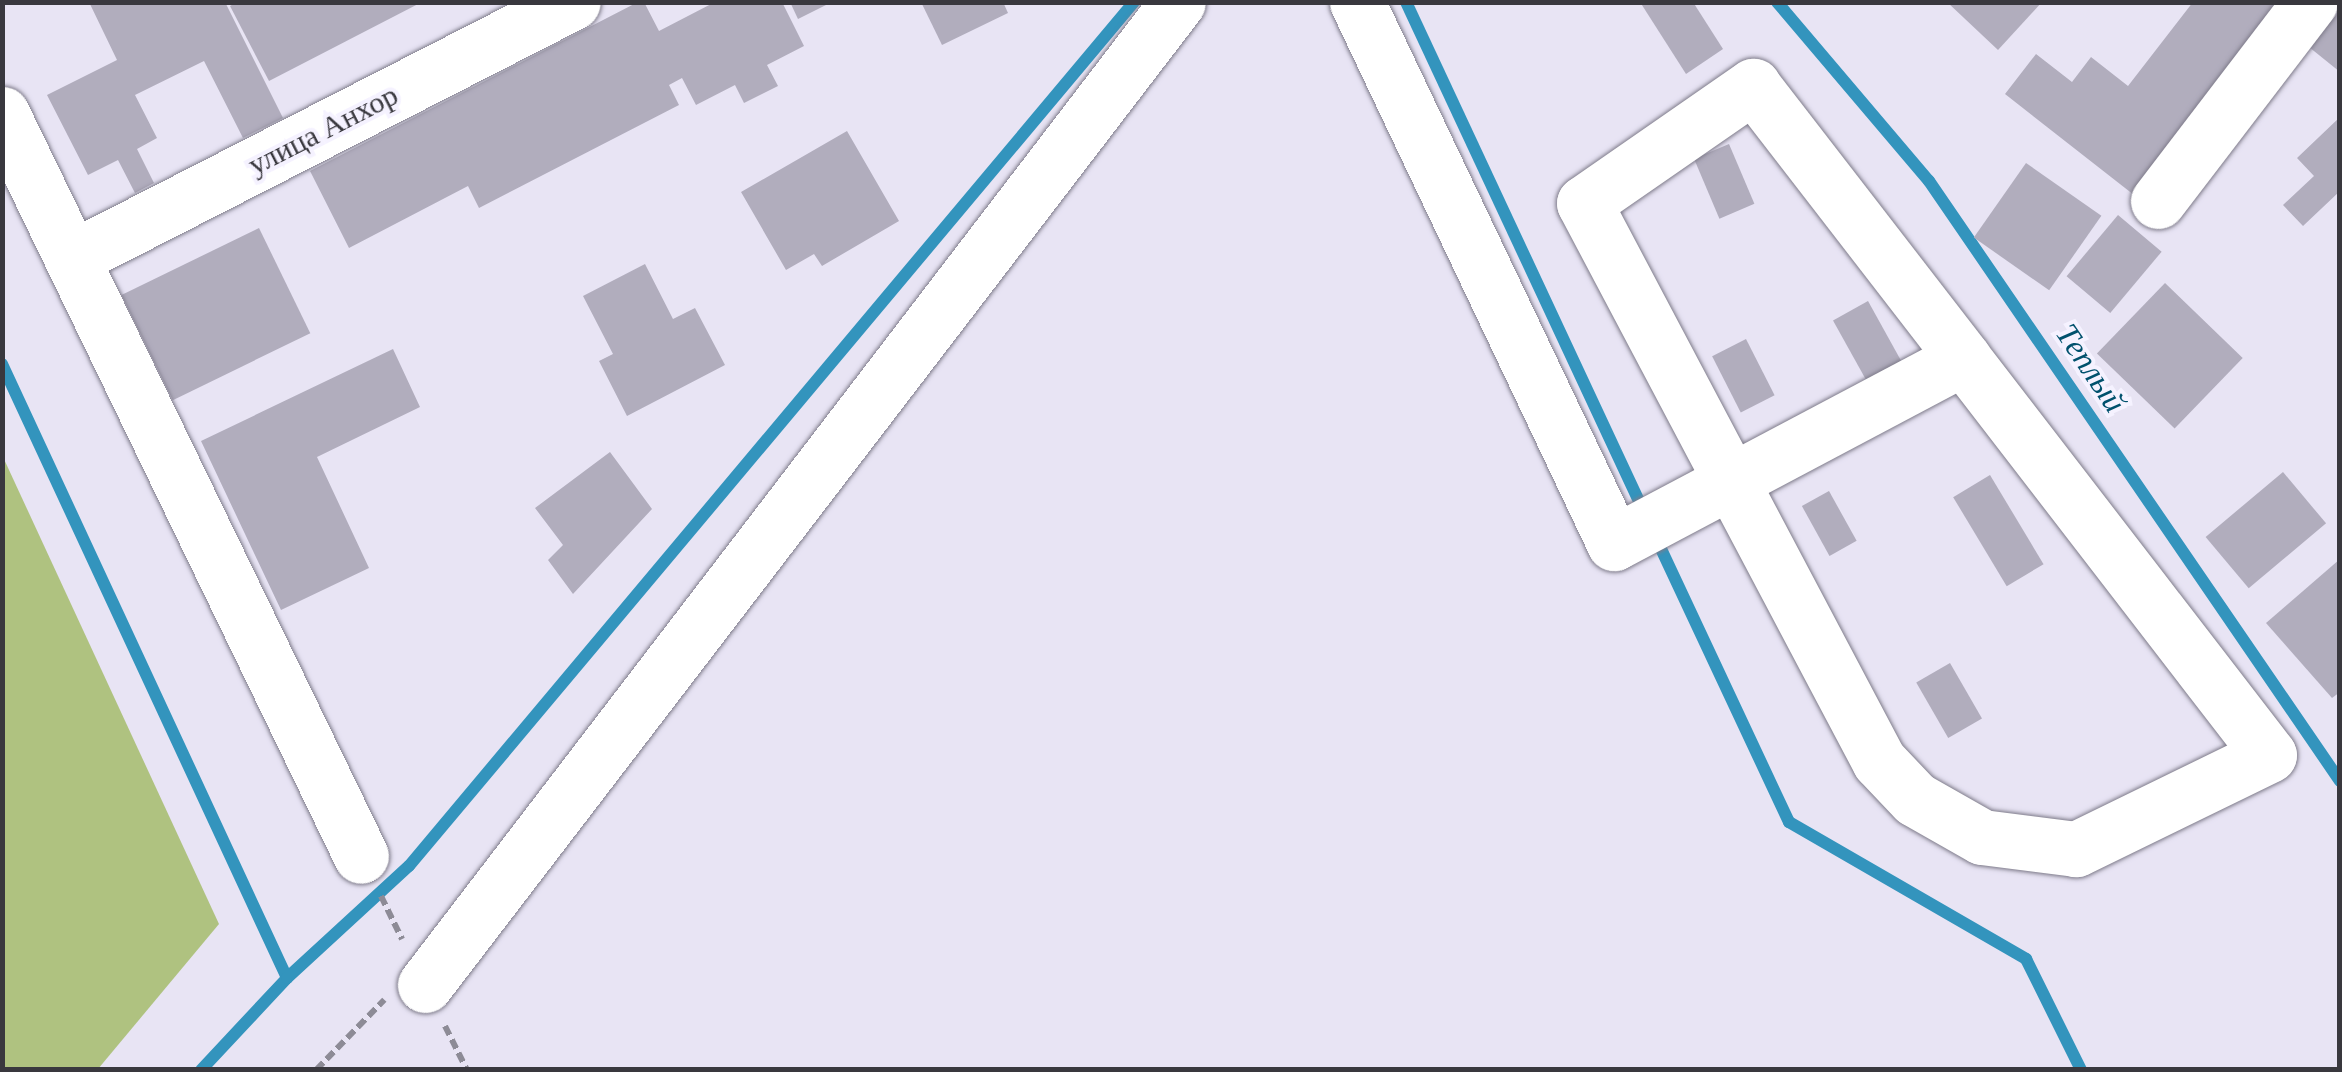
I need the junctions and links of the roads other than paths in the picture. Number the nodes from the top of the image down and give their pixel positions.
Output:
1 (573, 2) edge
2 (1178, 2) edge
3 (1357, 2) edge
4 (2310, 2) edge
5 (2, 114) edge
6 (2158, 201) dead end
7 (74, 257) junction
8 (1962, 358) junction
9 (1732, 484) junction
10 (361, 856) road end
11 (408, 976) road end

1 - 7 street, улица Анхор
2 - 11 street
3 - 9 street
4 - 6 street
5 - 7 street
7 - 10 street
8 - 9 street
8 - 9 street
8 - 9 street

